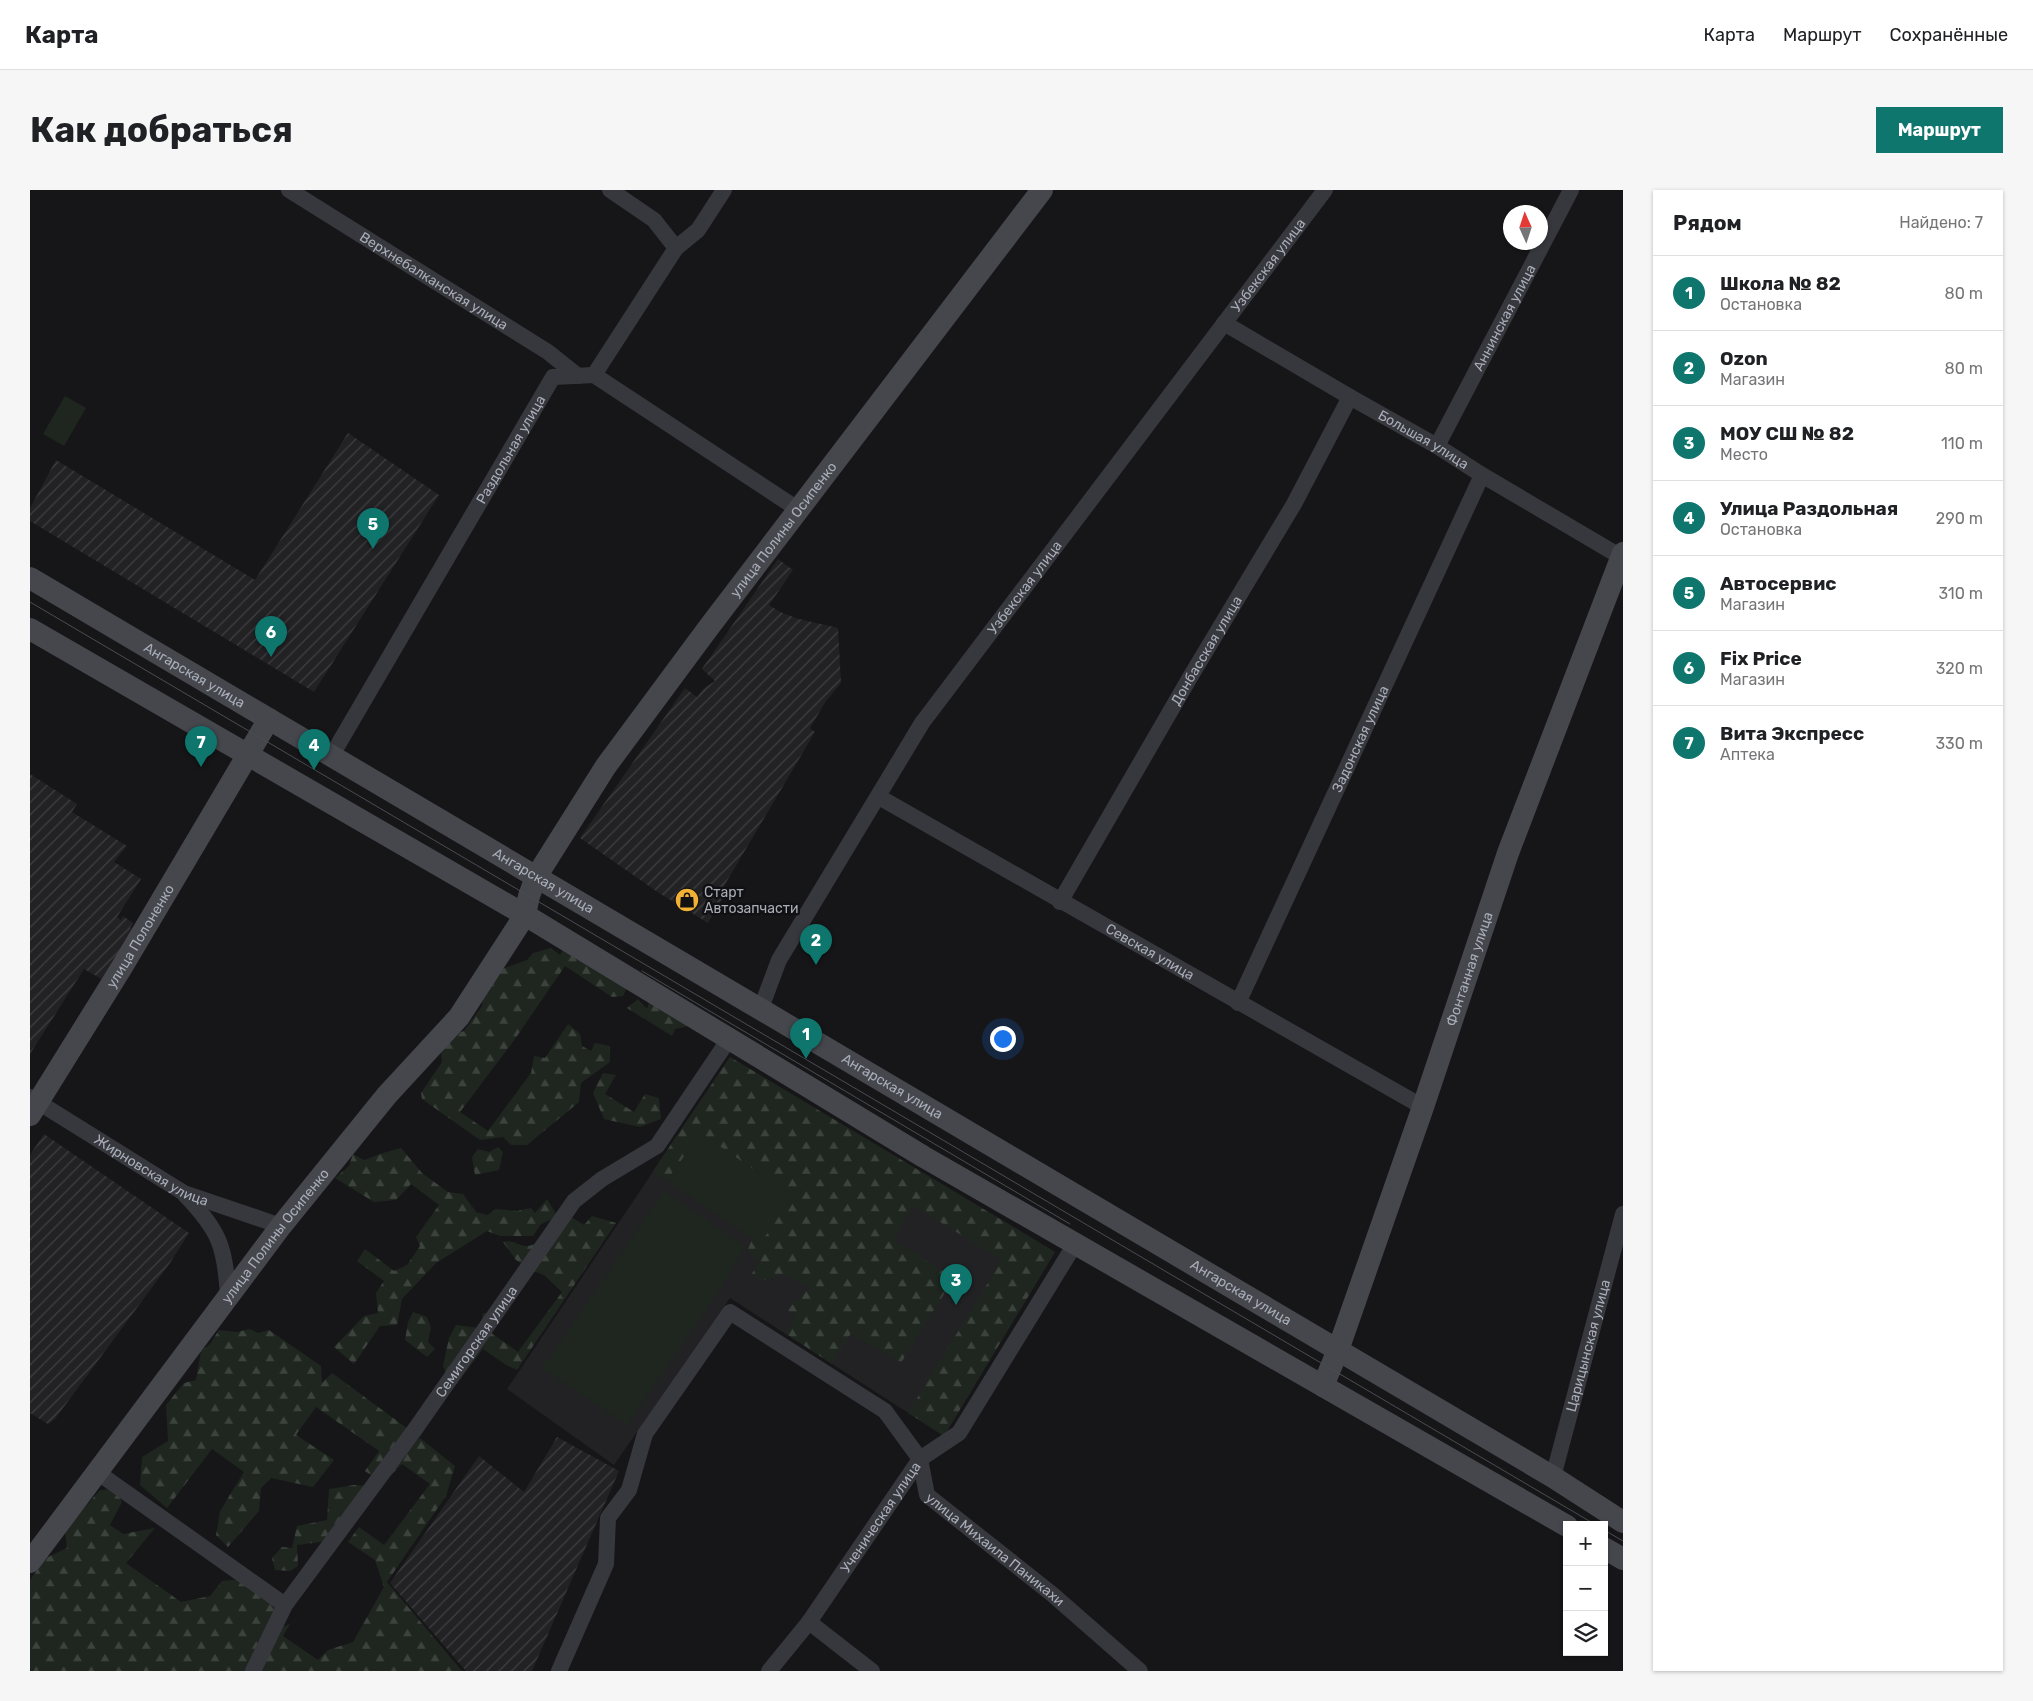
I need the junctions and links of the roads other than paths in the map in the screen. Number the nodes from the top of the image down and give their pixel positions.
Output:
1 (289, 190) edge
2 (610, 190) edge
3 (724, 190) edge
4 (1042, 190) edge
5 (1325, 190) edge
6 (1571, 190) edge
7 (676, 248) junction
8 (1224, 323) junction
9 (586, 375) junction
10 (1350, 397) junction
11 (1437, 446) junction
12 (1482, 475) junction
13 (799, 510) junction
14 (1622, 556) edge
15 (30, 578) edge
16 (30, 629) edge
17 (270, 719) junction
18 (332, 754) junction
19 (247, 756) junction
20 (879, 797) junction
21 (536, 877) junction
22 (1060, 902) junction
23 (525, 915) junction
24 (1238, 1003) junction
25 (761, 1008) junction
26 (729, 1039) junction
27 (33, 1104) edge
28 (1423, 1107) junction
29 (184, 1194) junction
30 (1623, 1214) edge
31 (281, 1226) junction
32 (1075, 1244) junction
33 (228, 1296) junction
34 (1338, 1350) junction
35 (1323, 1386) junction
36 (920, 1459) junction
37 (97, 1472) junction
38 (1553, 1477) junction
39 (1623, 1522) edge
40 (1563, 1524) edge
41 (1608, 1550) edge
42 (1623, 1559) edge
43 (30, 1562) edge
44 (285, 1605) junction
45 (809, 1622) junction
46 (253, 1671) edge
47 (559, 1671) edge
48 (769, 1671) edge
49 (872, 1671) edge
50 (1140, 1671) edge

1 - 9 street, Верхнебалканская улица
2 - 7 street
3 - 7 street
4 - 13 main road, улица Полины Осипенко
5 - 8 street, Узбекская улица
6 - 11 street, Аннинская улица
7 - 9 street
8 - 10 street, Большая улица
8 - 20 street, Узбекская улица
9 - 13 street, Верхнебалканская улица
9 - 18 street, Раздольная улица
10 - 11 street, Большая улица
10 - 22 street, Донбасская улица
11 - 12 street, Большая улица
12 - 14 street, Большая улица
12 - 24 street, Задонская улица
13 - 21 main road, улица Полины Осипенко
14 - 28 main road, Фонтанная улица
15 - 17 main road, Ангарская улица
16 - 19 main road
17 - 18 main road, Ангарская улица
17 - 19 main road, улица Полоненко
18 - 21 main road, Ангарская улица
19 - 23 main road
19 - 27 main road, улица Полоненко
20 - 22 street, Севская улица
20 - 25 street, Узбекская улица
21 - 23 main road, улица Полины Осипенко
21 - 25 main road, Ангарская улица
22 - 24 street, Севская улица
23 - 26 main road
23 - 31 main road, улица Полины Осипенко
24 - 28 street, Севская улица
25 - 34 main road, Ангарская улица
26 - 32 main road
26 - 44 street, Семигорская улица
27 - 29 street, Жирновская улица
28 - 34 main road, Фонтанная улица
29 - 31 street, Жирновская улица
29 - 33 street
30 - 38 street, Царицынская улица
31 - 33 main road, улица Полины Осипенко
32 - 35 main road
32 - 36 street, Ученическая улица
33 - 37 main road, улица Полины Осипенко
34 - 35 main road, Фонтанная улица
34 - 38 main road, Ангарская улица
35 - 40 main road
36 - 45 street, Ученическая улица
36 - 47 street, улица Михаила Паникахи
36 - 50 street, улица Михаила Паникахи
37 - 43 main road, улица Полины Осипенко
37 - 44 street
38 - 39 main road, Ангарская улица
41 - 42 main road
44 - 46 street, Семигорская улица
45 - 48 street, Ученическая улица
45 - 49 street

